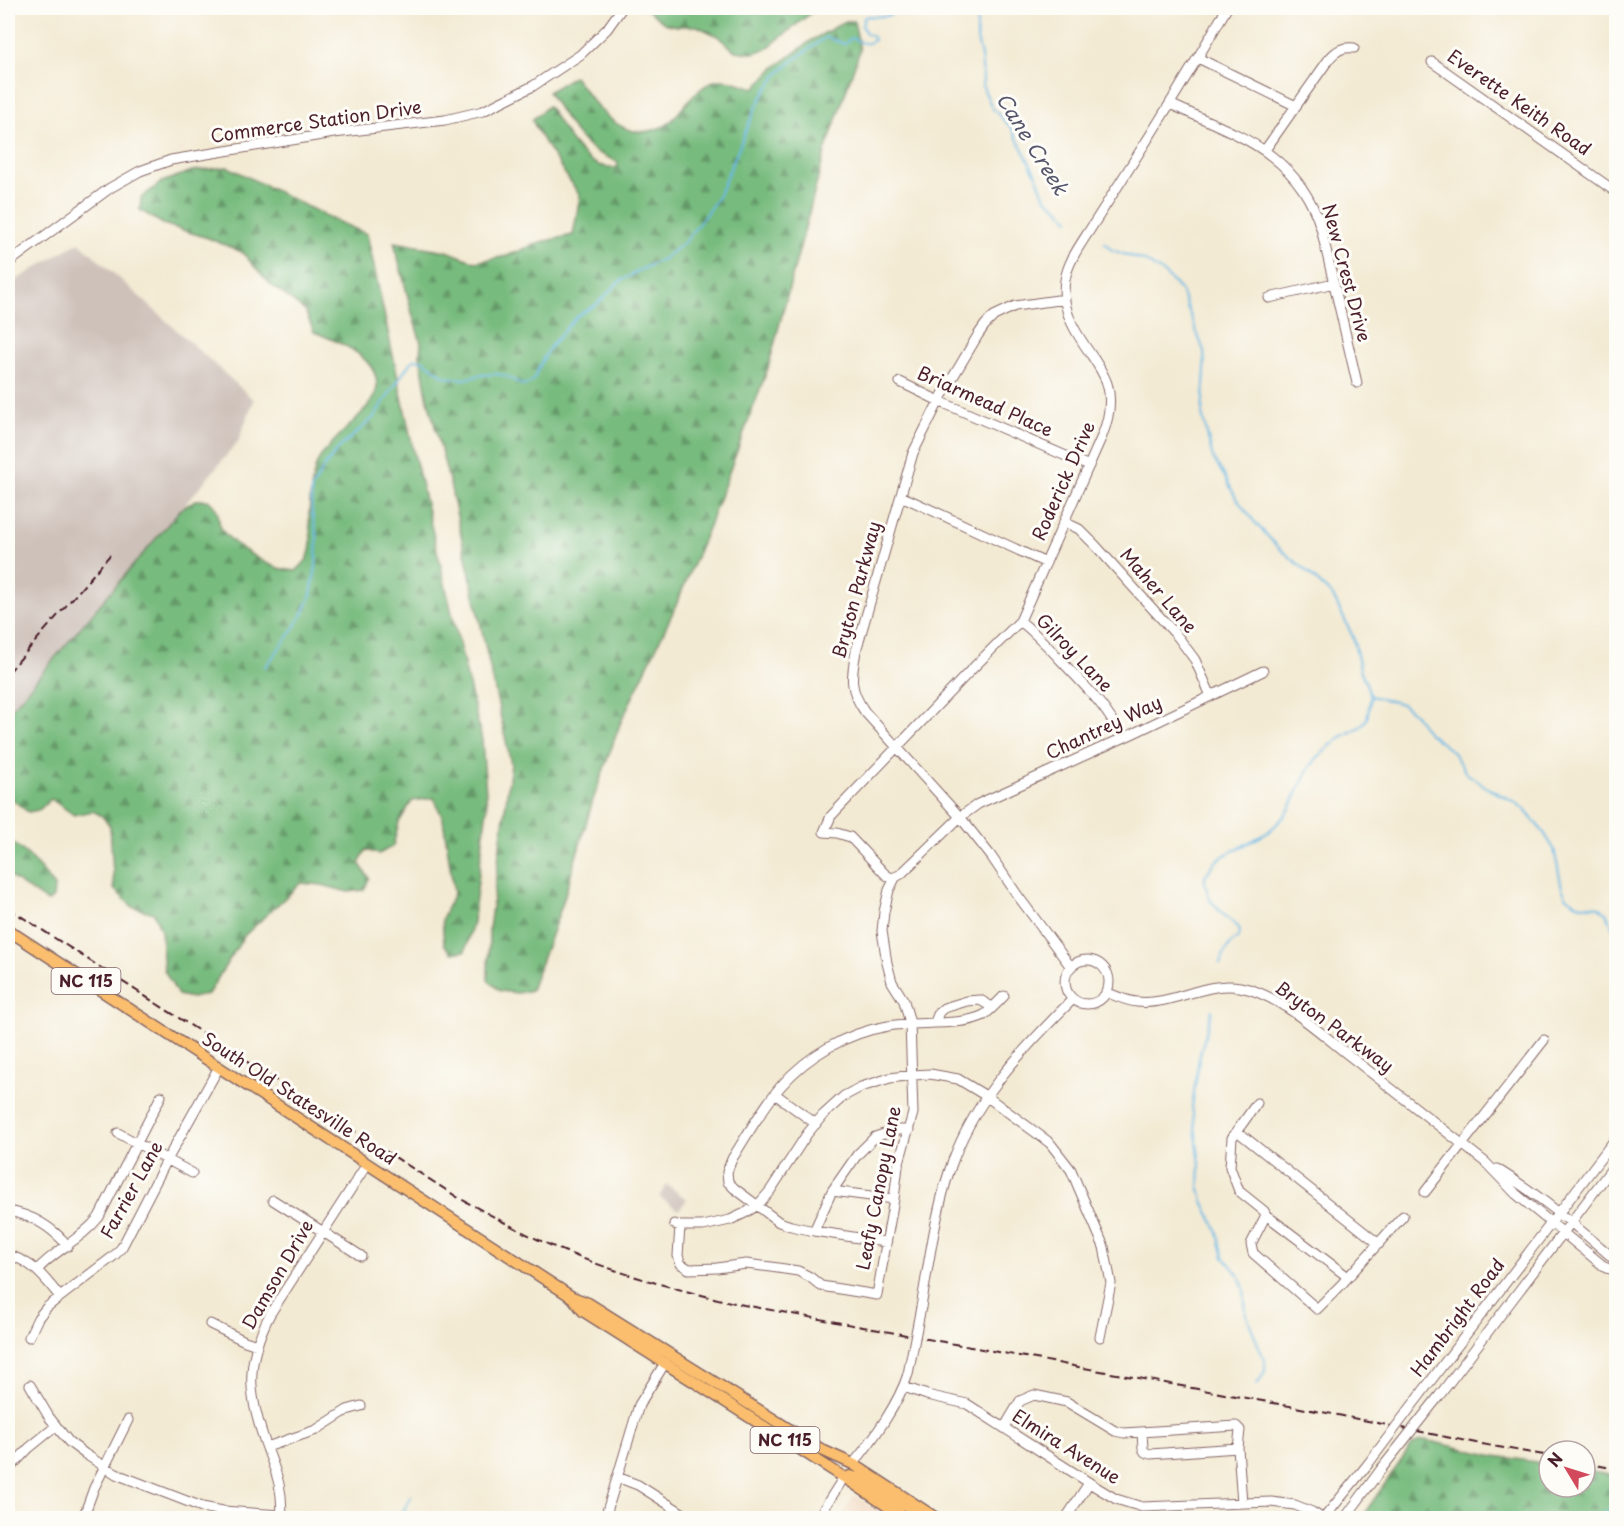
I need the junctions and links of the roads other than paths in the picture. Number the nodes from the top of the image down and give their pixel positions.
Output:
1 (622, 8) edge
2 (1227, 8) edge
3 (1354, 48) dead end
4 (1198, 58) junction
5 (1432, 62) dead end
6 (1170, 104) junction
7 (1296, 106) junction
8 (1265, 150) junction
9 (1617, 192) edge
10 (8, 263) edge
11 (1334, 283) junction
12 (1269, 298) dead end
13 (1065, 299) junction
14 (900, 382) dead end
15 (1357, 383) dead end
16 (939, 401) junction
17 (1089, 466) junction
18 (901, 496) junction
19 (1064, 522) junction
20 (1046, 563) junction
21 (1020, 621) junction
22 (1263, 671) dead end
23 (1211, 696) junction
24 (1122, 738) junction
25 (897, 747) junction
26 (960, 817) junction
27 (895, 878) junction
28 (8, 930) edge
29 (1071, 967) junction
30 (1107, 992) junction
31 (1004, 996) dead end
32 (1073, 999) junction
33 (992, 1007) junction
34 (935, 1022) junction
35 (910, 1023) junction
36 (1544, 1040) dead end
37 (219, 1067) junction
38 (913, 1075) junction
39 (775, 1094) junction
40 (161, 1096) dead end
41 (986, 1096) junction
42 (1257, 1103) dead end
43 (816, 1124) junction
44 (909, 1130) junction
45 (1237, 1131) junction
46 (118, 1133) dead end
47 (1617, 1138) edge
48 (137, 1144) junction
49 (1462, 1144) junction
50 (167, 1160) junction
51 (1485, 1162) junction
52 (1617, 1163) edge
53 (367, 1164) junction
54 (192, 1173) dead end
55 (832, 1191) junction
56 (1425, 1192) dead end
57 (894, 1199) junction
58 (273, 1200) dead end
59 (758, 1204) junction
60 (8, 1211) edge
61 (1559, 1213) junction
62 (1266, 1215) junction
63 (1403, 1216) dead end
64 (1551, 1222) junction
65 (1571, 1222) junction
66 (814, 1231) junction
67 (323, 1232) junction
68 (1563, 1233) junction
69 (885, 1242) junction
70 (1379, 1244) junction
71 (68, 1246) junction
72 (8, 1255) edge
73 (362, 1256) dead end
74 (1617, 1262) edge
75 (37, 1270) junction
76 (1617, 1270) edge
77 (1348, 1277) junction
78 (60, 1297) junction
79 (572, 1297) junction
80 (210, 1324) dead end
81 (29, 1337) dead end
82 (1100, 1337) dead end
83 (257, 1345) junction
84 (665, 1363) junction
85 (30, 1385) dead end
86 (904, 1387) junction
87 (360, 1406) dead end
88 (128, 1420) dead end
89 (758, 1423) junction
90 (56, 1427) junction
91 (1005, 1428) junction
92 (1142, 1432) junction
93 (267, 1447) junction
94 (1238, 1448) junction
95 (854, 1464) junction
96 (105, 1467) junction
97 (8, 1470) edge
98 (617, 1477) junction
99 (844, 1477) junction
100 (1089, 1483) junction
101 (1242, 1503) junction
102 (919, 1507) junction
103 (1154, 1507) junction
104 (281, 1517) edge
105 (83, 1518) edge
106 (605, 1518) edge
107 (690, 1518) edge
108 (818, 1518) edge
109 (904, 1518) edge
110 (936, 1518) edge
111 (1066, 1518) edge
112 (1155, 1518) edge
113 (1323, 1518) edge
114 (1345, 1518) edge

1 - 10 street, Commerce Station Drive
2 - 4 street, Roderick Drive
3 - 7 street
4 - 6 street, Roderick Drive
4 - 7 street
5 - 9 street, Everette Keith Road
6 - 8 street, New Crest Drive
6 - 13 street, Roderick Drive
7 - 8 street
8 - 11 street, New Crest Drive
11 - 12 street
11 - 15 street, New Crest Drive
13 - 16 street, Bryton Parkway
13 - 17 street, Roderick Drive
14 - 16 street, Briarmead Place
16 - 17 street, Briarmead Place
16 - 18 street, Bryton Parkway
17 - 19 street, Roderick Drive
18 - 20 street
18 - 25 street, Bryton Parkway
19 - 20 street, Roderick Drive
19 - 23 street, Maher Lane
20 - 21 street, Roderick Drive
21 - 24 street, Gilroy Lane
21 - 25 street, Roderick Drive
22 - 23 street, Chantrey Way
23 - 24 street, Chantrey Way
24 - 26 street, Chantrey Way
25 - 26 street, Bryton Parkway
25 - 27 street, Roderick Drive
26 - 27 street, Chantrey Way
26 - 29 street, Bryton Parkway
27 - 35 street, Leafy Canopy Lane
28 - 37 main road, South Old Statesville Road / NC 115
29 - 30 street
29 - 32 street
30 - 32 street
30 - 49 street, Bryton Parkway
31 - 33 street
32 - 41 street
33 - 34 street
33 - 34 street
34 - 35 street
35 - 38 street, Leafy Canopy Lane
35 - 39 street
36 - 49 street
37 - 50 street, Farrier Lane
37 - 53 main road, South Old Statesville Road / NC 115
38 - 41 street
38 - 43 street
38 - 44 street, Leafy Canopy Lane
39 - 43 street
39 - 59 street
40 - 48 street
41 - 82 street
41 - 86 street, bridge
42 - 45 street
43 - 59 street
44 - 55 street
44 - 57 street, Leafy Canopy Lane
45 - 62 street
45 - 70 street
46 - 48 street
47 - 61 street, Hambright Road
48 - 50 street
48 - 71 street
49 - 51 street, Bryton Parkway
49 - 56 street
50 - 54 street
50 - 78 street, Farrier Lane
51 - 61 street, Bryton Parkway
51 - 64 street, Bryton Parkway
52 - 65 street, Hambright Road
53 - 67 street, Damson Drive
53 - 79 main road, South Old Statesville Road / NC 115
55 - 57 street
55 - 66 street
57 - 69 street, Leafy Canopy Lane
58 - 67 street
59 - 66 street
59 - 69 street, Leafy Canopy Lane
60 - 71 street
61 - 64 street, Hambright Road
61 - 65 street, Bryton Parkway
62 - 77 street
62 - 77 street
63 - 70 street
64 - 68 street, Bryton Parkway
64 - 113 street, Hambright Road, bridge
65 - 68 street, Hambright Road
65 - 74 street, Bryton Parkway
66 - 69 street
67 - 73 street
67 - 83 street, Damson Drive
68 - 76 street, Bryton Parkway
68 - 114 street, Hambright Road, bridge
70 - 77 street
71 - 75 street
72 - 75 street
75 - 78 street
78 - 81 street, Farrier Lane
79 - 84 main road, South Old Statesville Road / NC 115
79 - 95 main road, South Old Statesville Road / NC 115
80 - 83 street
83 - 93 street, Damson Drive
84 - 89 main road, South Old Statesville Road / NC 115
84 - 98 street
85 - 90 street
86 - 91 street, Elmira Avenue
86 - 95 street
87 - 93 street
88 - 96 street
89 - 95 main road
89 - 99 main road, South Old Statesville Road / NC 115
90 - 96 street
90 - 97 street
91 - 92 street
91 - 100 street, Elmira Avenue
92 - 94 street
92 - 94 street
93 - 104 street, Damson Drive
94 - 101 street
95 - 102 main road, South Old Statesville Road / NC 115
96 - 104 street
96 - 105 street
98 - 106 street
98 - 107 street
99 - 102 main road
99 - 108 street
99 - 109 main road, South Old Statesville Road / NC 115
100 - 103 street, Elmira Avenue
100 - 111 street
101 - 103 street, Elmira Avenue
101 - 113 street, Elmira Avenue
102 - 110 main road, South Old Statesville Road / NC 115
103 - 112 street

